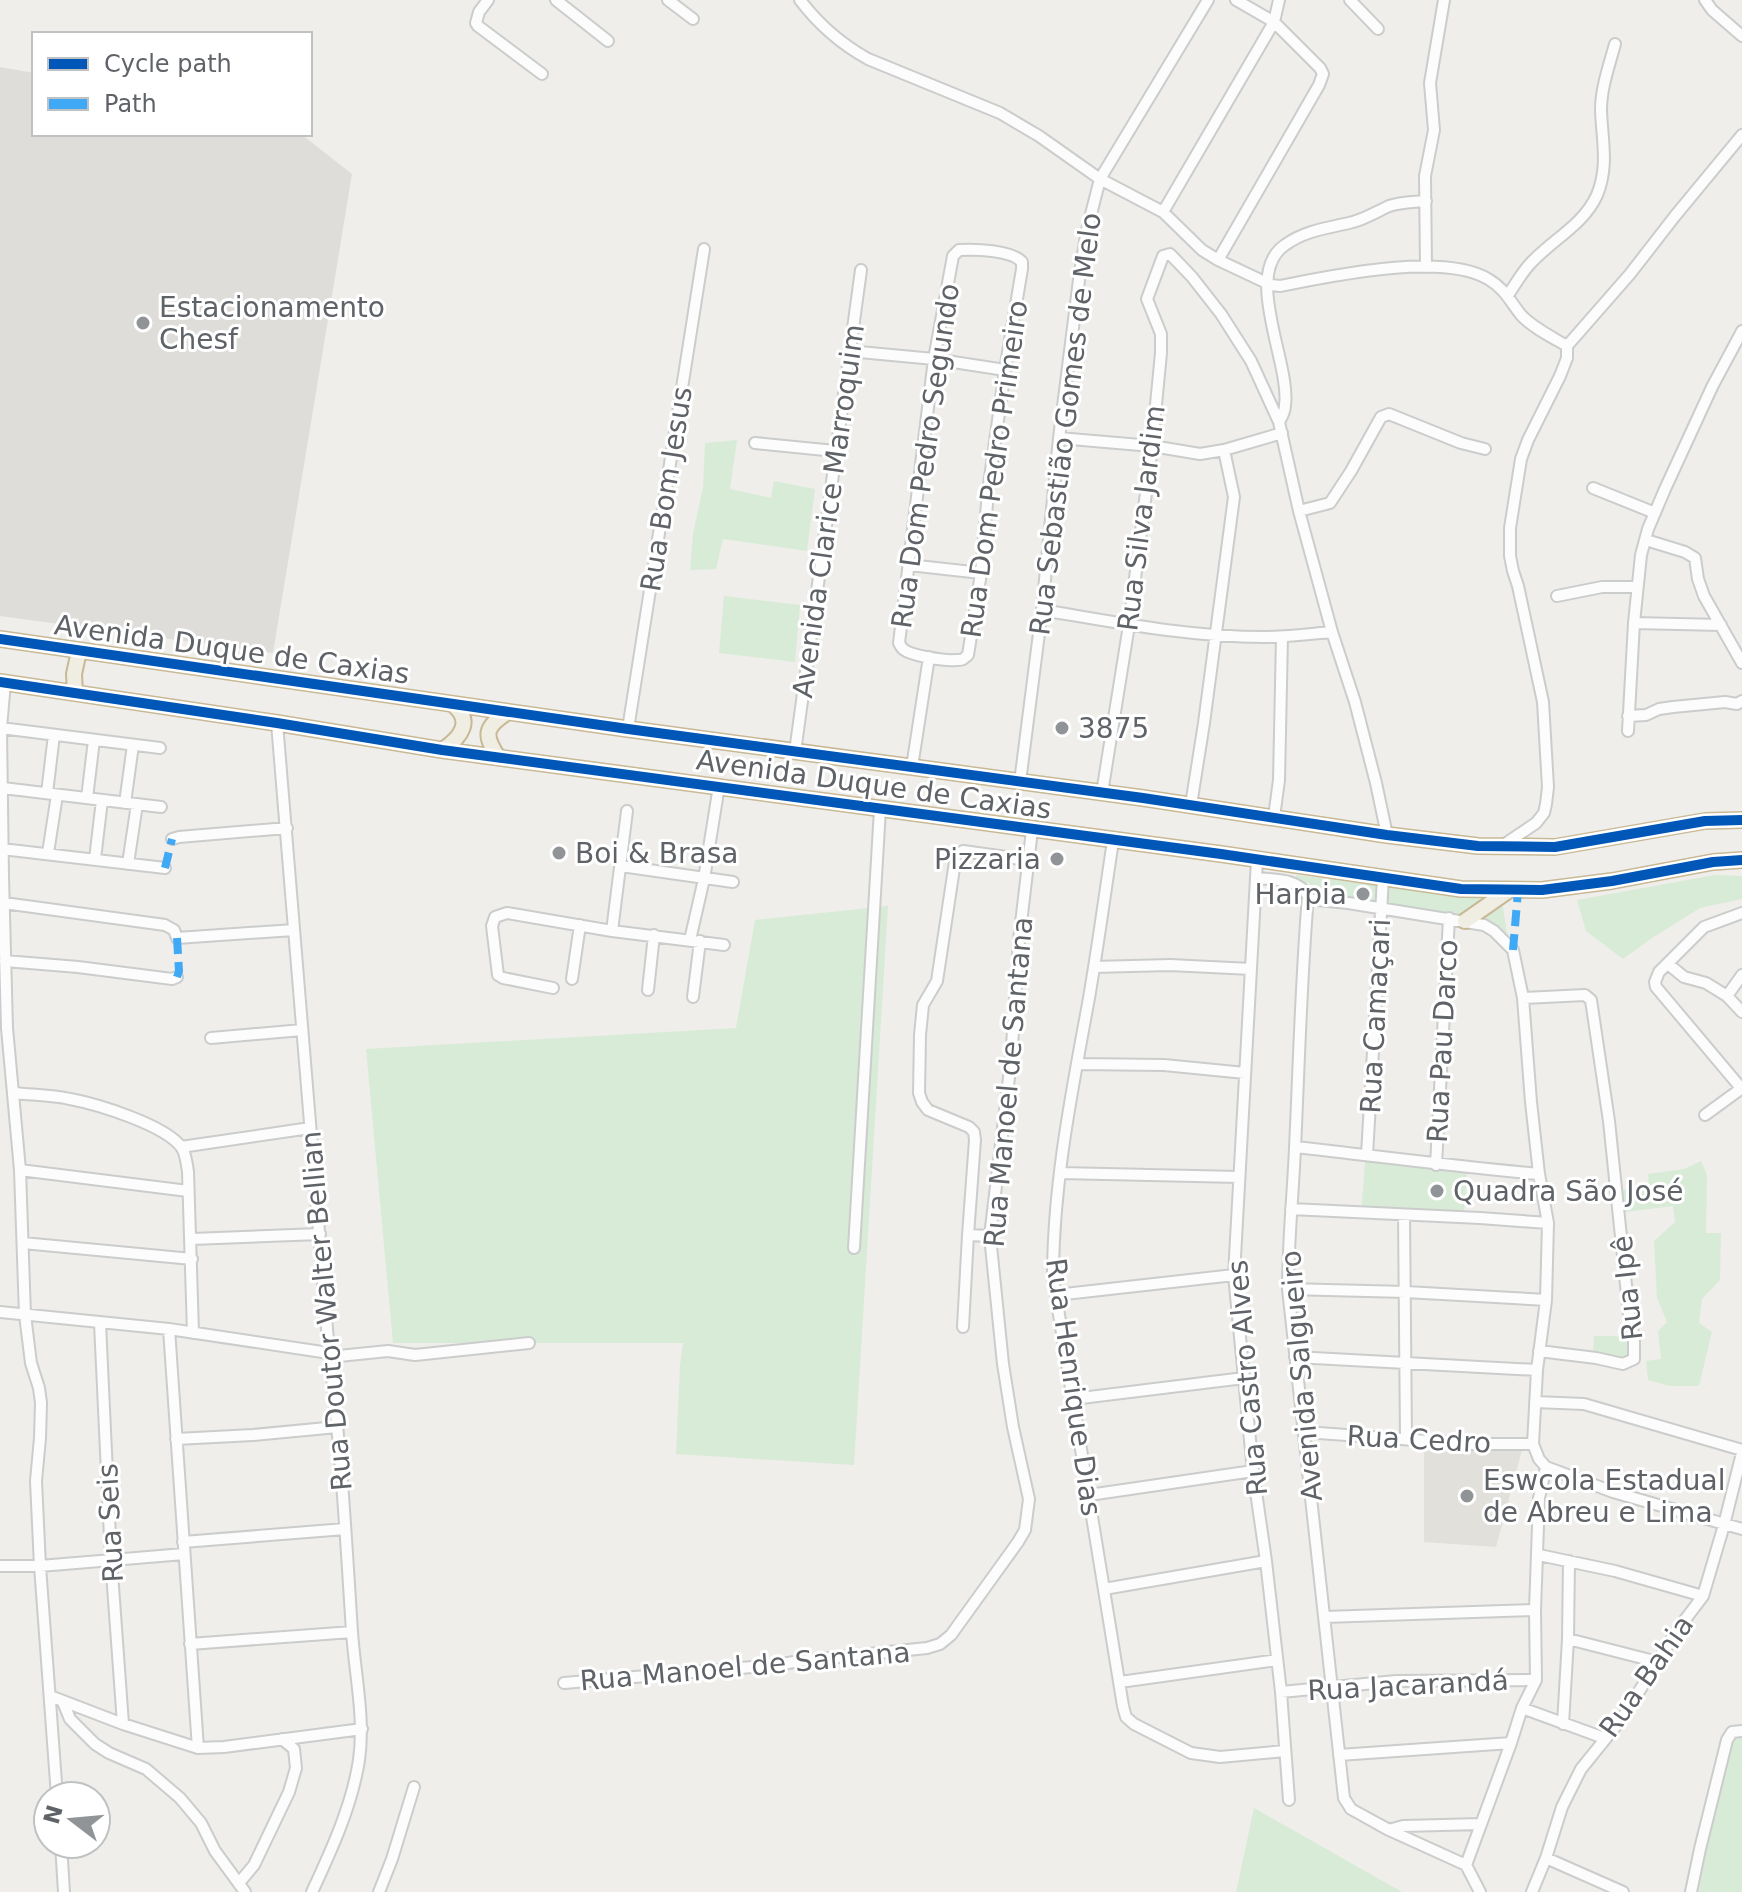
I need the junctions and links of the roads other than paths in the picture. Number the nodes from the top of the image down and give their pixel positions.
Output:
1 (488, 0) edge
2 (556, 0) edge
3 (668, 0) edge
4 (800, 0) edge
5 (1208, 0) edge
6 (1236, 0) edge
7 (1279, 0) edge
8 (1350, 0) edge
9 (1444, 0) edge
10 (1705, 0) edge
11 (693, 19) dead end
12 (1274, 22) junction
13 (1378, 29) dead end
14 (1740, 30) edge
15 (608, 41) dead end
16 (1615, 44) dead end
17 (542, 74) dead end
18 (1742, 135) edge
19 (1100, 179) junction
20 (1426, 201) junction
21 (1163, 212) junction
22 (704, 249) dead end
23 (1218, 260) junction
24 (1426, 267) junction
25 (1022, 269) joint
26 (861, 270) dead end
27 (1268, 284) junction
28 (1508, 295) junction
29 (1742, 331) edge
30 (1567, 346) junction
31 (849, 351) junction
32 (934, 359) junction
33 (1005, 370) junction
34 (1280, 428) junction
35 (1059, 438) junction
36 (755, 443) dead end
37 (1152, 446) junction
38 (1485, 449) dead end
39 (1224, 450) junction
40 (835, 451) junction
41 (1593, 488) dead end
42 (1299, 511) junction
43 (1655, 513) junction
44 (1646, 540) junction
45 (909, 565) junction
46 (981, 573) junction
47 (1636, 587) junction
48 (1557, 596) dead end
49 (1042, 610) junction
50 (1634, 623) junction
51 (1129, 625) junction
52 (1721, 625) junction
53 (1332, 632) junction
54 (1214, 635) junction
55 (1282, 637) junction
56 (0, 639) edge
57 (79, 651) junction
58 (908, 651) joint
59 (929, 657) junction
60 (1742, 663) edge
61 (2, 682) edge
62 (75, 693) junction
63 (1742, 701) edge
64 (451, 704) junction
65 (508, 712) junction
66 (1628, 716) junction
67 (277, 723) junction
68 (1, 728) edge
69 (628, 729) junction
70 (1628, 731) dead end
71 (54, 735) junction
72 (94, 740) junction
73 (133, 745) junction
74 (160, 748) dead end
75 (442, 750) junction
76 (795, 752) junction
77 (498, 757) junction
78 (912, 767) junction
79 (1020, 782) junction
80 (719, 786) junction
81 (3, 788) junction
82 (1102, 793) junction
83 (52, 794) junction
84 (87, 798) junction
85 (102, 800) junction
86 (131, 804) junction
87 (1191, 805) junction
88 (161, 807) dead end
89 (880, 809) junction
90 (627, 811) dead end
91 (1274, 817) junction
92 (1742, 820) edge
93 (287, 828) junction
94 (1032, 830) junction
95 (1387, 835) junction
96 (172, 839) dead end
97 (1113, 841) junction
98 (1501, 847) junction
99 (2, 849) junction
100 (48, 853) junction
101 (95, 859) junction
102 (1028, 860) junction
103 (1257, 860) junction
104 (1742, 860) edge
105 (128, 864) junction
106 (621, 866) junction
107 (165, 868) dead end
108 (1256, 878) junction
109 (1383, 878) junction
110 (704, 879) junction
111 (733, 882) dead end
112 (1508, 891) junction
113 (1308, 899) junction
114 (4, 903) junction
115 (1381, 908) junction
116 (1742, 913) edge
117 (1449, 918) junction
118 (1465, 921) junction
119 (580, 925) junction
120 (294, 930) junction
121 (612, 931) junction
122 (654, 935) junction
123 (695, 940) junction
124 (724, 945) dead end
125 (5, 961) junction
126 (1668, 964) junction
127 (1094, 967) junction
128 (1251, 969) junction
129 (1742, 975) edge
130 (177, 977) dead end
131 (572, 979) dead end
132 (553, 988) dead end
133 (648, 990) dead end
134 (1727, 996) junction
135 (693, 997) dead end
136 (1523, 998) junction
137 (1742, 1012) edge
138 (302, 1030) junction
139 (211, 1038) dead end
140 (1077, 1064) junction
141 (1245, 1073) junction
142 (1742, 1088) edge
143 (14, 1093) junction
144 (1705, 1115) dead end
145 (310, 1128) junction
146 (181, 1147) junction
147 (1295, 1147) junction
148 (1367, 1155) junction
149 (1436, 1165) junction
150 (20, 1170) junction
151 (1060, 1173) junction
152 (1539, 1174) junction
153 (1239, 1177) junction
154 (188, 1191) junction
155 (1291, 1209) junction
156 (1404, 1215) junction
157 (1548, 1223) junction
158 (320, 1234) junction
159 (968, 1235) junction
160 (990, 1236) junction
161 (192, 1239) junction
162 (23, 1243) junction
163 (854, 1248) dead end
164 (192, 1259) junction
165 (1234, 1275) junction
166 (1288, 1289) junction
167 (1406, 1292) junction
168 (1056, 1295) junction
169 (1546, 1300) junction
170 (0, 1312) edge
171 (25, 1315) junction
172 (100, 1323) junction
173 (963, 1327) dead end
174 (169, 1329) junction
175 (193, 1333) junction
176 (529, 1343) dead end
177 (1539, 1351) junction
178 (329, 1355) junction
179 (1295, 1357) junction
180 (1406, 1363) junction
181 (1537, 1370) junction
182 (1244, 1378) junction
183 (1073, 1399) junction
184 (1535, 1402) junction
185 (337, 1427) junction
186 (1305, 1432) junction
187 (1406, 1438) junction
188 (176, 1439) junction
189 (1533, 1444) junction
190 (1742, 1452) edge
191 (1546, 1467) junction
192 (1253, 1471) junction
193 (1089, 1495) junction
194 (1724, 1525) junction
195 (345, 1529) junction
196 (1742, 1529) edge
197 (184, 1548) junction
198 (1539, 1555) junction
199 (111, 1559) junction
200 (1266, 1561) junction
201 (1569, 1561) junction
202 (0, 1566) edge
203 (40, 1566) junction
204 (1104, 1589) junction
205 (1703, 1596) junction
206 (1535, 1610) junction
207 (1324, 1617) junction
208 (352, 1632) junction
209 (1568, 1639) junction
210 (190, 1644) junction
211 (1277, 1660) junction
212 (1658, 1662) junction
213 (1536, 1680) junction
214 (1120, 1682) junction
215 (564, 1683) dead end
216 (1333, 1687) junction
217 (1281, 1692) junction
218 (50, 1696) junction
219 (63, 1702) junction
220 (1522, 1708) junction
221 (123, 1724) junction
222 (1563, 1724) junction
223 (362, 1729) junction
224 (1737, 1732) edge
225 (1604, 1738) junction
226 (282, 1739) junction
227 (1511, 1743) junction
228 (198, 1748) junction
229 (1285, 1751) junction
230 (1339, 1755) junction
231 (56, 1780) edge
232 (414, 1787) dead end
233 (1289, 1800) dead end
234 (1481, 1824) junction
235 (1389, 1830) junction
236 (1546, 1858) junction
237 (62, 1860) edge
238 (1466, 1865) junction
239 (242, 1888) edge
240 (64, 1892) edge
241 (312, 1892) edge
242 (379, 1892) edge
243 (1480, 1892) edge
244 (1532, 1892) edge
245 (1623, 1892) edge
246 (1691, 1892) edge

1 - 17 street
2 - 15 street
3 - 11 street
4 - 19 street
5 - 19 street, Rua Sebastião Gomes de Melo
6 - 12 street
7 - 12 street
8 - 13 street
9 - 20 street
10 - 14 street
12 - 21 street
12 - 23 street
16 - 28 street
18 - 30 street
19 - 21 street
19 - 35 street, Rua Sebastião Gomes de Melo
20 - 24 street
20 - 27 street
21 - 23 street
22 - 69 street, Rua Bom Jesus
23 - 27 street
24 - 27 street
24 - 28 street
25 - 32 street, Rua Dom Pedro Segundo
25 - 33 street, Rua Dom Pedro Primeiro
26 - 31 street, Avenida Clarice Marroquim
27 - 34 street
28 - 30 street
29 - 43 street
30 - 98 street
31 - 32 street
31 - 40 street, Avenida Clarice Marroquim
32 - 33 street
32 - 45 street, Rua Dom Pedro Segundo
33 - 46 street, Rua Dom Pedro Primeiro
34 - 37 street, Rua Silva Jardim
34 - 39 street
34 - 42 street
35 - 37 street
35 - 49 street, Rua Sebastião Gomes de Melo
36 - 40 street
37 - 39 street
37 - 51 street, Rua Silva Jardim
38 - 42 street
39 - 54 street
40 - 76 street, Avenida Clarice Marroquim
41 - 43 street
42 - 53 street
43 - 44 street
44 - 47 street
44 - 52 street
45 - 46 street
45 - 58 street, Rua Dom Pedro Segundo
46 - 59 street, Rua Dom Pedro Primeiro
47 - 48 street
47 - 50 street
49 - 51 street
49 - 79 street, Rua Sebastião Gomes de Melo
50 - 52 street
50 - 66 street
51 - 54 street
51 - 82 street, Rua Silva Jardim
52 - 60 street
53 - 55 street
53 - 95 street
54 - 55 street
54 - 87 street
55 - 91 street
56 - 57 highway, Avenida Duque de Caxias
57 - 62 highway
57 - 64 highway, Avenida Duque de Caxias
58 - 59 street, Rua Dom Pedro Primeiro
59 - 78 street
61 - 62 highway, Avenida Duque de Caxias
61 - 68 street
62 - 67 highway, Avenida Duque de Caxias
63 - 66 street
64 - 65 highway, Avenida Duque de Caxias
64 - 75 highway
65 - 69 highway, Avenida Duque de Caxias
65 - 77 highway
66 - 70 street
67 - 75 highway, Avenida Duque de Caxias
67 - 93 street, Rua Doutor Walter Bellian
68 - 71 street
68 - 81 street
69 - 76 highway, Avenida Duque de Caxias
71 - 72 street
71 - 83 street
72 - 73 street
72 - 84 street
73 - 74 street
73 - 86 street
75 - 77 highway, Avenida Duque de Caxias
76 - 78 highway, Avenida Duque de Caxias
77 - 80 highway, Avenida Duque de Caxias
78 - 79 highway, Avenida Duque de Caxias
79 - 82 highway, Avenida Duque de Caxias
80 - 89 highway, Avenida Duque de Caxias
80 - 110 street
81 - 83 street
81 - 99 street
82 - 87 highway, Avenida Duque de Caxias
83 - 84 street
83 - 100 street
84 - 85 street
85 - 86 street
85 - 101 street
86 - 88 street
86 - 105 street
87 - 91 highway, Avenida Duque de Caxias
89 - 94 highway, Avenida Duque de Caxias
89 - 163 street
90 - 106 street
91 - 95 highway, Avenida Duque de Caxias
92 - 98 highway, Avenida Duque de Caxias
93 - 96 street
93 - 120 street, Rua Doutor Walter Bellian
94 - 97 highway, Avenida Duque de Caxias
94 - 102 street, Rua Manoel de Santana
95 - 98 highway, Avenida Duque de Caxias
97 - 103 highway, Avenida Duque de Caxias
97 - 127 street, Rua Henrique Dias
99 - 100 street
99 - 114 street
100 - 101 street
101 - 105 street
102 - 159 street
102 - 160 street, Rua Manoel de Santana
103 - 108 street, Rua Castro Alves
103 - 109 highway, Avenida Duque de Caxias
104 - 112 highway, Avenida Duque de Caxias
105 - 107 street
106 - 110 street
106 - 121 street
108 - 113 street
108 - 128 street, Rua Castro Alves
109 - 112 highway, Avenida Duque de Caxias
109 - 115 street, Rua Camaçari
110 - 111 street
110 - 123 street
112 - 118 highway
113 - 115 street
113 - 147 street, Avenida Salgueiro
114 - 120 street
114 - 125 street
115 - 117 street
115 - 148 street, Rua Camaçari
116 - 126 street
117 - 118 street
117 - 149 street, Rua Pau Darco
118 - 136 street
119 - 121 street
119 - 131 street
119 - 132 street
120 - 138 street, Rua Doutor Walter Bellian
121 - 122 street
122 - 123 street
122 - 133 street
123 - 124 street
123 - 135 street
125 - 130 street
125 - 143 street
126 - 134 street
126 - 142 street
127 - 128 street
127 - 140 street, Rua Henrique Dias
128 - 141 street, Rua Castro Alves
129 - 134 street
134 - 137 street
136 - 152 street
136 - 177 street, Rua Ipê
138 - 139 street
138 - 145 street, Rua Doutor Walter Bellian
140 - 141 street
140 - 151 street, Rua Henrique Dias
141 - 153 street, Rua Castro Alves
142 - 144 street
143 - 146 street
143 - 150 street
145 - 146 street
145 - 158 street, Rua Doutor Walter Bellian
146 - 154 street
147 - 148 street
147 - 155 street, Avenida Salgueiro
148 - 149 street
149 - 152 street
150 - 154 street
150 - 162 street
151 - 153 street
151 - 168 street, Rua Henrique Dias
152 - 157 street
153 - 165 street, Rua Castro Alves
154 - 161 street
155 - 156 street
155 - 166 street, Avenida Salgueiro
156 - 157 street
156 - 167 street
157 - 169 street
158 - 161 street
158 - 178 street, Rua Doutor Walter Bellian
159 - 160 street
159 - 173 street
160 - 215 street, Rua Manoel de Santana
161 - 164 street
162 - 164 street
162 - 171 street
164 - 175 street
165 - 168 street
165 - 182 street, Rua Castro Alves
166 - 167 street
166 - 179 street, Avenida Salgueiro
167 - 169 street
167 - 180 street
168 - 183 street, Rua Henrique Dias
169 - 177 street
170 - 171 street
171 - 172 street
171 - 203 street
172 - 174 street
172 - 199 street, Rua Seis
174 - 175 street
174 - 188 street
175 - 178 street
176 - 178 street
177 - 181 street
178 - 185 street, Rua Doutor Walter Bellian
179 - 180 street
179 - 186 street, Avenida Salgueiro
180 - 181 street
180 - 187 street
181 - 184 street
182 - 183 street
182 - 192 street, Rua Castro Alves
183 - 193 street, Rua Henrique Dias
184 - 189 street
184 - 190 street
185 - 188 street
185 - 195 street, Rua Doutor Walter Bellian
186 - 187 street, Rua Cedro
186 - 207 street, Avenida Salgueiro
187 - 189 street, Rua Cedro
188 - 197 street
189 - 191 street
190 - 194 street, Rua Bahia
191 - 194 street
191 - 198 street
192 - 193 street
192 - 200 street, Rua Castro Alves
193 - 204 street, Rua Henrique Dias
194 - 196 street
194 - 205 street, Rua Bahia
195 - 197 street
195 - 208 street, Rua Doutor Walter Bellian
197 - 199 street
197 - 210 street
198 - 201 street
198 - 206 street
199 - 203 street
199 - 221 street, Rua Seis
200 - 204 street
200 - 211 street, Rua Castro Alves
201 - 205 street
201 - 209 street
202 - 203 street
203 - 218 street
204 - 214 street, Rua Henrique Dias
205 - 212 street, Rua Bahia
206 - 207 street
206 - 213 street
207 - 216 street, Avenida Salgueiro
208 - 210 street
208 - 223 street, Rua Doutor Walter Bellian
209 - 212 street
209 - 222 street
210 - 228 street
211 - 214 street
211 - 217 street, Rua Castro Alves
212 - 225 street, Rua Bahia
213 - 216 street, Rua Jacarandá
213 - 220 street
214 - 229 street, Rua Henrique Dias
216 - 217 street, Rua Jacarandá
216 - 230 street, Avenida Salgueiro
217 - 229 street, Rua Castro Alves
218 - 219 street
218 - 231 street
219 - 221 street
219 - 239 street
220 - 222 street
220 - 227 street
221 - 228 street
222 - 225 street
223 - 226 street
223 - 241 street, Rua Doutor Walter Bellian
224 - 246 street
225 - 236 street, Rua Bahia
226 - 228 street
226 - 239 street
227 - 230 street
227 - 234 street
229 - 233 street, Rua Castro Alves
230 - 235 street, Avenida Salgueiro
232 - 242 street
234 - 235 street
234 - 238 street
235 - 238 street
236 - 244 street, Rua Bahia
236 - 245 street
237 - 240 street
238 - 243 street

